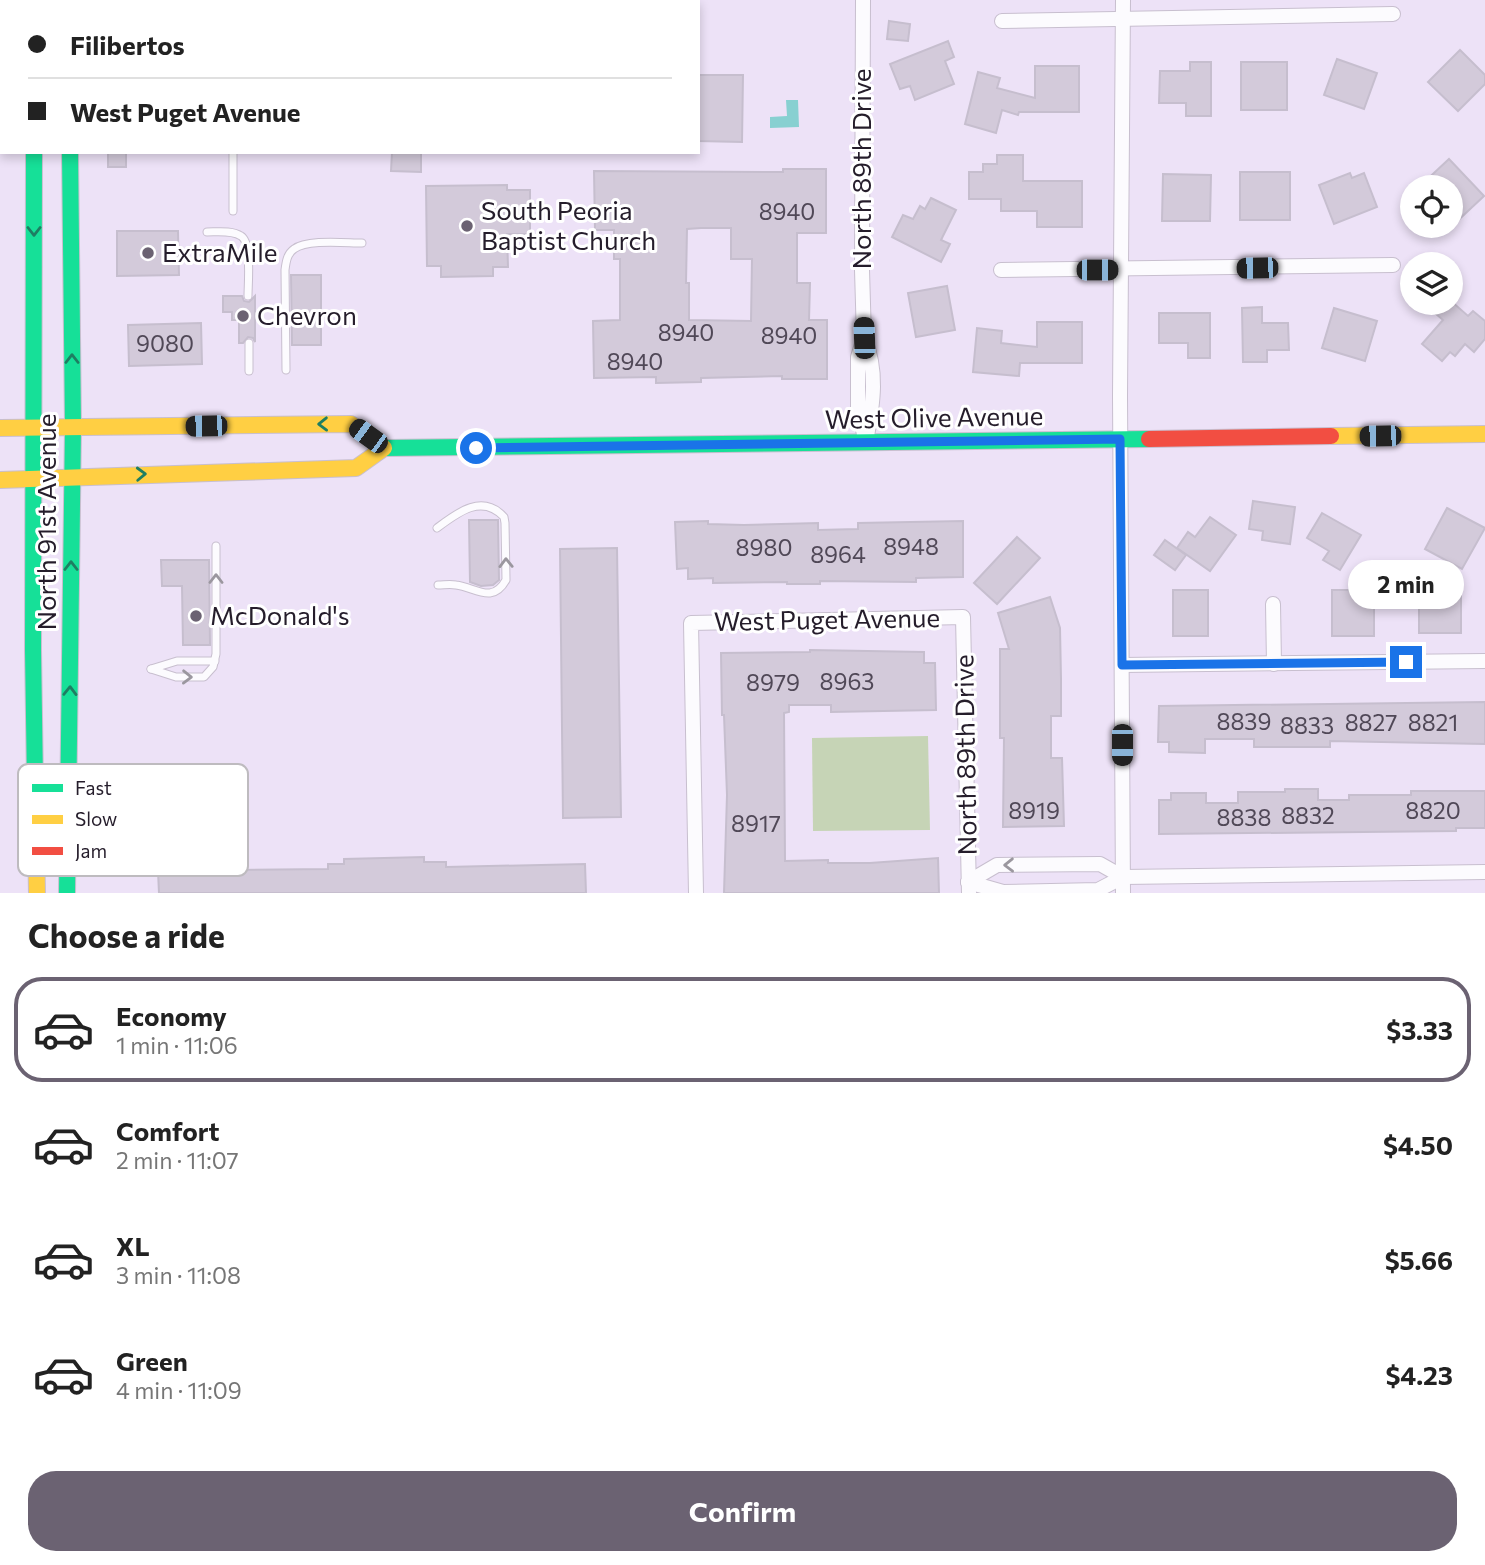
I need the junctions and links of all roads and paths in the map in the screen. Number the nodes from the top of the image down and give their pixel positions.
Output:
1 (863, 0) edge
2 (1123, 0) edge
3 (1392, 14) dead end
4 (1122, 19) junction
5 (1002, 21) dead end
6 (34, 154) edge
7 (70, 154) edge
8 (233, 154) edge
9 (233, 211) dead end
10 (207, 232) dead end
11 (362, 243) dead end
12 (1393, 265) dead end
13 (1001, 270) dead end
14 (1121, 270) junction
15 (248, 296) dead end
16 (249, 343) dead end
17 (286, 370) dead end
18 (249, 371) dead end
19 (33, 427) junction
20 (73, 427) junction
21 (0, 428) edge
22 (1485, 434) edge
23 (1120, 439) junction
24 (866, 443) junction
25 (384, 448) junction
26 (72, 476) junction
27 (33, 478) junction
28 (0, 480) edge
29 (437, 528) dead end
30 (216, 546) dead end
31 (438, 585) dead end
32 (1273, 604) dead end
33 (963, 617) joint
34 (215, 661) junction
35 (1485, 661) edge
36 (1274, 663) junction
37 (1122, 665) junction
38 (35, 764) edge
39 (69, 764) edge
40 (1054, 864) junction
41 (1485, 872) edge
42 (1123, 877) junction
43 (968, 887) edge
44 (1054, 891) junction
45 (696, 893) edge
46 (1123, 893) edge

1 - 24 street, North 89th Drive
2 - 4 street
3 - 4 street
4 - 5 street
4 - 14 street
6 -> 19 main road, North 91st Avenue
20 -> 7 main road, North 91st Avenue
8 - 9 lane
10 - 15 lane
11 - 17 lane
12 - 14 street
13 - 14 street
14 - 23 street
16 - 18 lane
19 - 20 main road
19 - 21 main road
19 - 27 main road, North 91st Avenue
25 -> 20 main road
20 - 26 main road, North 91st Avenue
22 - 23 main road, West Olive Avenue
23 - 24 main road, West Olive Avenue
23 - 37 street
24 - 25 main road, West Olive Avenue
26 -> 25 main road
26 - 27 main road
39 -> 26 main road, North 91st Avenue
27 - 28 main road
27 - 38 main road, North 91st Avenue
31 -> 29 lane
34 -> 30 lane
32 - 36 street
33 - 43 street, North 89th Drive
33 - 45 street, West Puget Avenue
34 -> 34 lane
35 - 36 street
36 - 37 street
37 - 42 street
40 - 42 street
40 -> 43 street
40 - 44 street
41 - 42 street
42 - 44 street
42 - 46 street
43 - 44 street

